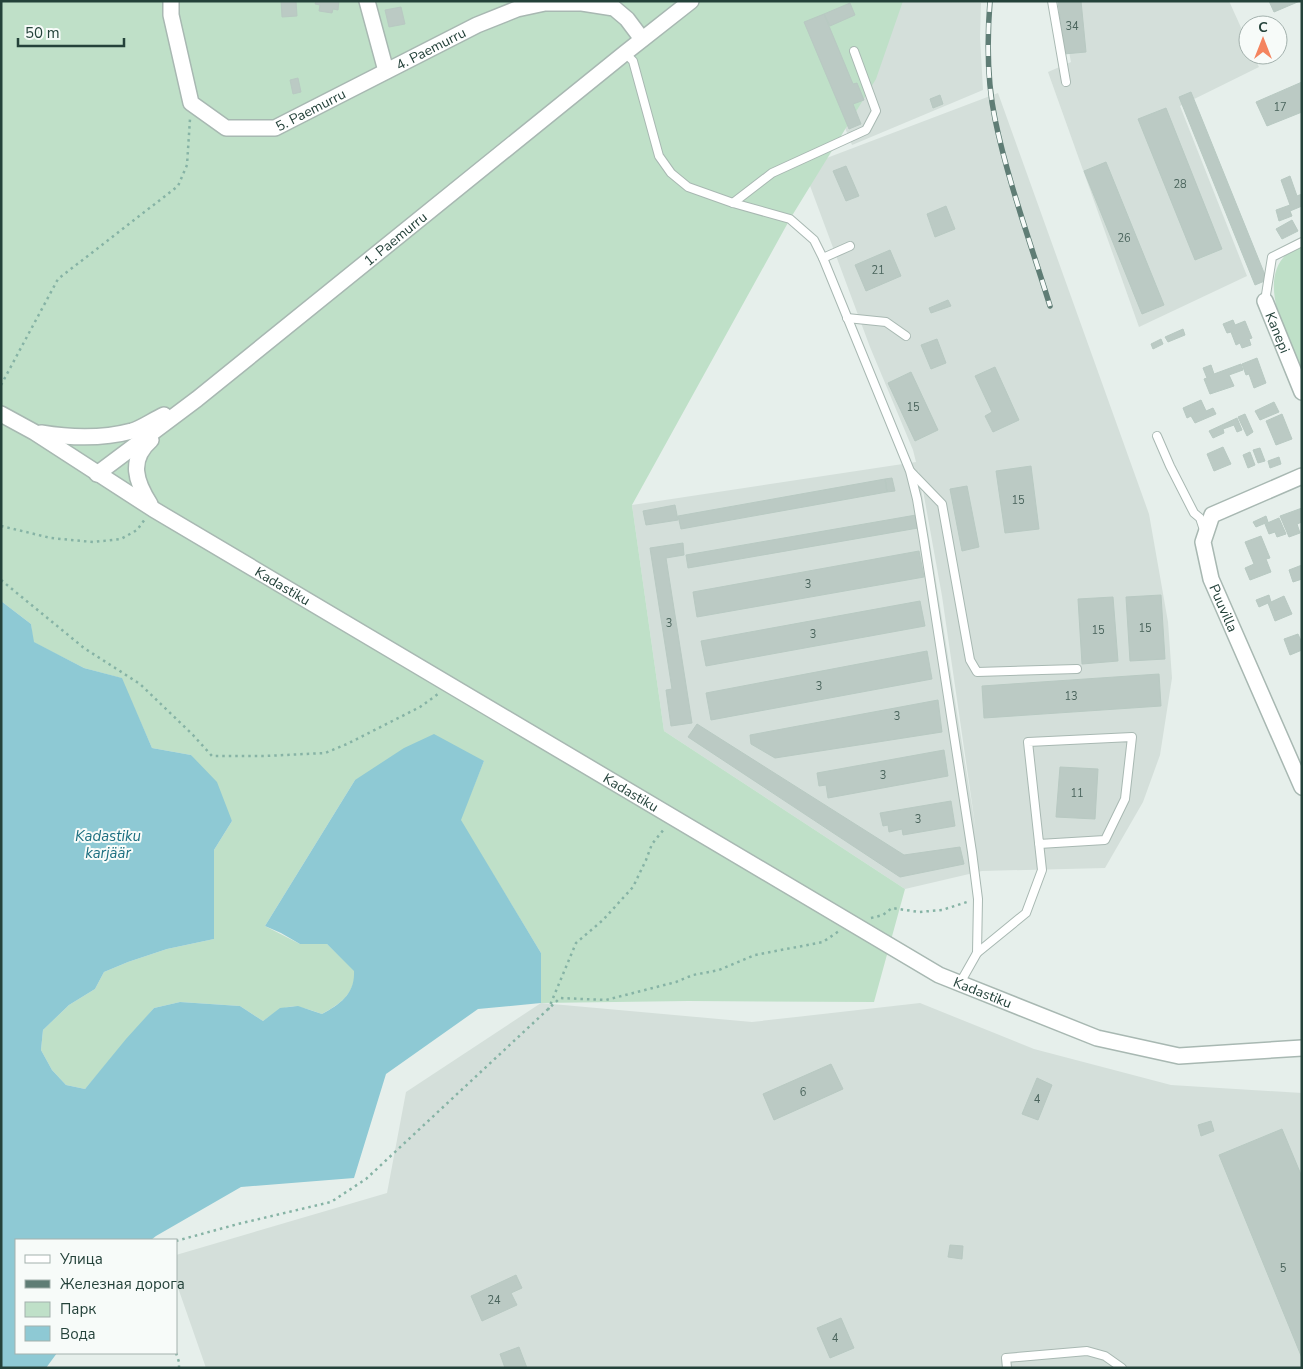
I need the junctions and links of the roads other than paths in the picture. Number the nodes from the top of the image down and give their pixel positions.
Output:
1 (172, 1) edge
2 (367, 1) edge
3 (691, 1) edge
4 (1052, 1) edge
5 (545, 2) edge
6 (642, 39) junction
7 (854, 51) dead end
8 (624, 53) junction
9 (386, 71) junction
10 (1066, 82) dead end
11 (734, 203) junction
12 (1302, 242) edge
13 (850, 246) dead end
14 (823, 258) junction
15 (1265, 301) joint
16 (847, 318) junction
17 (906, 336) dead end
18 (1302, 392) edge
19 (197, 400) junction
20 (1, 414) edge
21 (34, 432) junction
22 (1157, 436) dead end
23 (910, 471) junction
24 (97, 474) junction
25 (1302, 476) edge
26 (153, 509) junction
27 (1204, 537) junction
28 (1077, 669) dead end
29 (1302, 787) edge
30 (1040, 844) junction
31 (977, 953) junction
32 (960, 983) junction
33 (1302, 1048) edge
34 (1007, 1368) edge
35 (1122, 1368) edge

1 - 9 street, 5. Paemurru
2 - 9 street, 4. Paemurru
3 - 6 street, 1. Paemurru
4 - 10 lane
5 - 6 street, 4. Paemurru
5 - 9 street, 4. Paemurru
6 - 8 street, 1. Paemurru
7 - 11 lane
8 - 11 lane
8 - 19 street, 1. Paemurru
11 - 14 lane
12 - 15 lane
13 - 14 lane
14 - 16 lane
15 - 18 street, Kanepi
16 - 17 lane
16 - 23 lane
19 - 21 street
19 - 24 street, 1. Paemurru
19 - 26 street
20 - 21 street, Kadastiku
21 - 24 street, Kadastiku
22 - 27 lane
23 - 28 lane
23 - 31 lane
24 - 26 street, Kadastiku
25 - 27 street, Puuvilla
26 - 32 street, Kadastiku
27 - 29 street, Puuvilla
30 - 30 lane
30 - 31 lane
31 - 32 lane
32 - 33 street, Kadastiku
34 - 35 lane

